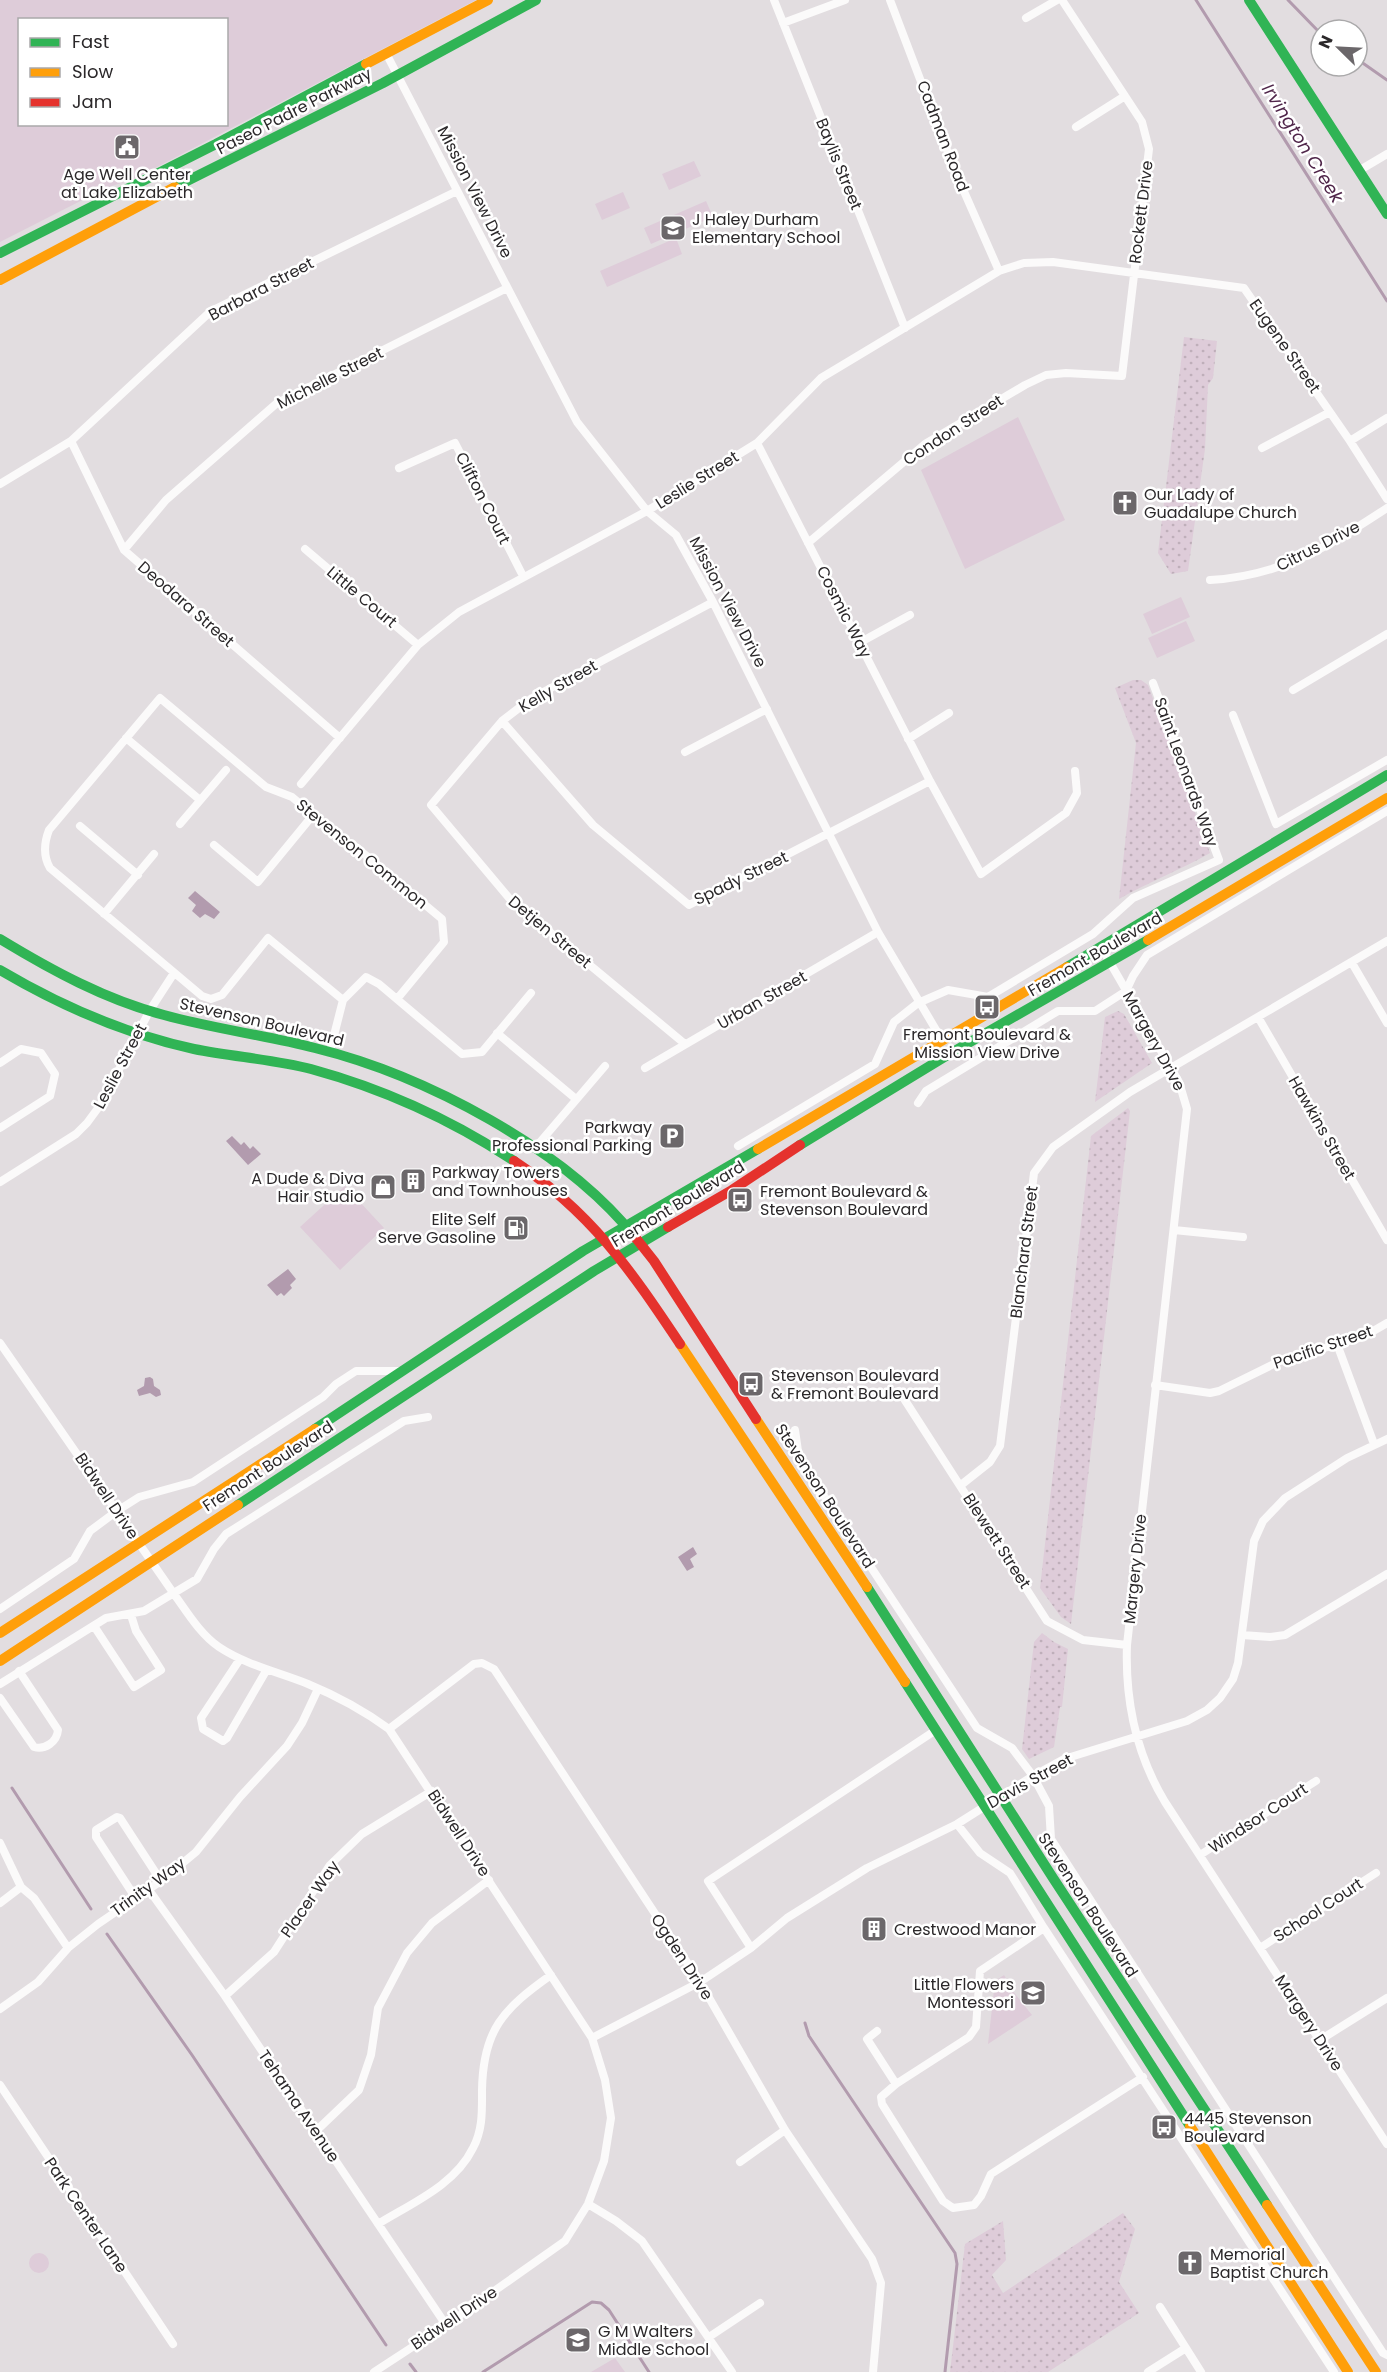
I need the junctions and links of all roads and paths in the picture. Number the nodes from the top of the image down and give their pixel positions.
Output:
1 (488, 0) edge
2 (536, 0) edge
3 (774, 0) edge
4 (844, 0) edge
5 (890, 0) edge
6 (1057, 0) edge
7 (1062, 0) edge
8 (1249, 0) edge
9 (1026, 18) dead end
10 (783, 23) junction
11 (387, 55) junction
12 (397, 75) junction
13 (1125, 96) junction
14 (1076, 128) dead end
15 (1387, 154) edge
16 (1360, 170) junction
17 (457, 191) junction
18 (1387, 214) edge
19 (0, 253) edge
20 (999, 270) junction
21 (1133, 273) junction
22 (0, 280) edge
23 (507, 288) junction
24 (905, 328) junction
25 (1122, 376) joint
26 (1330, 412) junction
27 (1387, 418) edge
28 (71, 441) junction
29 (1350, 441) junction
30 (757, 443) junction
31 (1262, 448) dead end
32 (399, 468) dead end
33 (0, 484) edge
34 (1387, 499) edge
35 (1387, 508) edge
36 (646, 511) junction
37 (808, 543) junction
38 (305, 549) dead end
39 (124, 550) junction
40 (523, 576) junction
41 (1210, 580) dead end
42 (713, 602) junction
43 (910, 615) dead end
44 (1387, 634) edge
45 (860, 644) junction
46 (418, 645) junction
47 (1153, 683) dead end
48 (1293, 690) dead end
49 (767, 709) junction
50 (949, 713) dead end
51 (1233, 715) dead end
52 (502, 721) junction
53 (126, 738) junction
54 (340, 738) junction
55 (908, 739) junction
56 (685, 752) dead end
57 (1387, 760) edge
58 (226, 770) dead end
59 (1075, 771) dead end
60 (1387, 775) edge
61 (930, 781) junction
62 (301, 784) dead end
63 (1387, 798) edge
64 (200, 800) junction
65 (430, 805) joint
66 (1387, 811) edge
67 (313, 815) junction
68 (180, 824) dead end
69 (80, 826) dead end
70 (831, 834) junction
71 (214, 845) dead end
72 (154, 855) dead end
73 (1219, 860) joint
74 (138, 874) junction
75 (104, 914) junction
76 (878, 932) junction
77 (0, 939) edge
78 (1387, 942) edge
79 (1101, 947) junction
80 (1110, 963) junction
81 (1352, 963) junction
82 (0, 970) edge
83 (174, 973) junction
84 (1126, 991) junction
85 (531, 993) dead end
86 (397, 999) junction
87 (343, 1000) junction
88 (918, 1003) junction
89 (150, 1010) junction
90 (1258, 1017) junction
91 (1387, 1023) edge
92 (497, 1033) junction
93 (137, 1035) junction
94 (942, 1040) junction
95 (685, 1044) junction
96 (330, 1051) junction
97 (951, 1053) junction
98 (0, 1063) edge
99 (604, 1066) dead end
100 (645, 1068) dead end
101 (1170, 1068) junction
102 (576, 1099) junction
103 (918, 1103) dead end
104 (0, 1128) edge
105 (738, 1146) dead end
106 (535, 1148) junction
107 (0, 1182) edge
108 (626, 1226) junction
109 (1174, 1230) junction
110 (1243, 1237) dead end
111 (604, 1238) junction
112 (1387, 1239) edge
113 (641, 1243) junction
114 (620, 1256) junction
115 (1387, 1323) edge
116 (0, 1343) edge
117 (1337, 1344) junction
118 (402, 1371) junction
119 (1155, 1385) junction
120 (898, 1391) dead end
121 (428, 1418) dead end
122 (795, 1430) dead end
123 (1387, 1439) edge
124 (1374, 1444) junction
125 (961, 1485) junction
126 (117, 1511) junction
127 (139, 1543) junction
128 (150, 1561) junction
129 (1387, 1574) edge
130 (174, 1594) junction
131 (0, 1609) edge
132 (131, 1615) junction
133 (94, 1626) junction
134 (0, 1633) edge
135 (1242, 1635) junction
136 (1127, 1645) junction
137 (240, 1659) junction
138 (0, 1661) edge
139 (19, 1671) junction
140 (266, 1671) junction
141 (0, 1684) edge
142 (318, 1689) junction
143 (0, 1698) edge
144 (389, 1729) junction
145 (936, 1730) junction
146 (1137, 1738) junction
147 (1033, 1776) junction
148 (1316, 1781) dead end
149 (432, 1791) junction
150 (1001, 1797) junction
151 (985, 1806) junction
152 (957, 1824) junction
153 (0, 1843) edge
154 (1200, 1855) junction
155 (1376, 1873) dead end
156 (489, 1880) junction
157 (161, 1881) junction
158 (21, 1887) junction
159 (148, 1890) junction
160 (135, 1897) junction
161 (0, 1903) edge
162 (1044, 1928) junction
163 (68, 1947) junction
164 (751, 1948) junction
165 (1260, 1948) junction
166 (551, 1975) junction
167 (700, 1982) junction
168 (225, 1996) junction
169 (1387, 1998) edge
170 (0, 2009) edge
171 (877, 2031) dead end
172 (592, 2038) junction
173 (1320, 2040) junction
174 (1143, 2077) junction
175 (896, 2084) junction
176 (0, 2085) edge
177 (785, 2130) junction
178 (316, 2131) junction
179 (1384, 2132) edge
180 (1387, 2144) edge
181 (740, 2162) dead end
182 (588, 2204) junction
183 (378, 2224) junction
184 (760, 2303) dead end
185 (1160, 2307) dead end
186 (446, 2325) junction
187 (710, 2337) junction
188 (173, 2344) dead end
189 (1186, 2348) junction
190 (1387, 2355) edge
191 (374, 2372) edge
192 (732, 2372) edge
193 (873, 2372) edge
194 (1148, 2372) edge
195 (1201, 2372) edge
196 (1334, 2372) edge
197 (1348, 2372) edge
198 (1376, 2372) edge

1 - 11 main road, Paseo Padre Parkway
2 - 12 main road, Paseo Padre Parkway
3 - 10 street, Baylis Street
4 - 10 street
5 - 20 street, Cadman Road
6 - 9 street
7 - 13 street, Rockett Drive
8 - 16 main road
10 - 24 street, Baylis Street
11 - 12 street, Mission View Drive
11 - 19 main road, Paseo Padre Parkway
12 - 17 street, Mission View Drive
12 - 22 main road, Paseo Padre Parkway
13 - 14 street
13 - 21 street, Rockett Drive
15 - 16 street
16 - 18 main road
17 - 23 street, Mission View Drive
17 - 28 street, Barbara Street
20 - 21 street, Leslie Street
20 - 24 street, Leslie Street
21 - 25 street, Rockett Drive
21 - 26 street, Eugene Street
23 - 36 street, Mission View Drive
23 - 39 street, Michelle Street
24 - 30 street, Leslie Street
25 - 37 street, Condon Street
26 - 29 street, Eugene Street
26 - 31 street
27 - 29 street
28 - 33 street, Barbara Street
28 - 39 street, Deodara Street
29 - 34 street, Eugene Street
30 - 36 street, Leslie Street
30 - 37 street, Cosmic Way
32 - 40 street, Clifton Court
35 - 41 street, Citrus Drive
36 - 40 street, Leslie Street
36 - 42 street, Mission View Drive
37 - 45 street, Cosmic Way
38 - 46 street, Little Court
39 - 54 street, Deodara Street
40 - 46 street, Leslie Street
42 - 49 street, Mission View Drive
42 - 52 street, Kelly Street
43 - 45 street
44 - 48 street
45 - 55 street, Cosmic Way
46 - 54 street, Leslie Street
47 - 73 street, Saint Leonards Way
49 - 56 street
49 - 70 street, Mission View Drive
50 - 55 street
51 - 57 street
52 - 65 street, Kelly Street
52 - 70 street, Spady Street
53 - 64 street
53 - 67 street, Stevenson Common
53 - 75 street, Stevenson Common
54 - 62 street, Leslie Street
55 - 61 street, Cosmic Way
58 - 64 street
59 - 61 street, Cosmic Way
60 - 79 main road, Fremont Boulevard
61 - 70 street, Spady Street
63 - 80 main road, Fremont Boulevard
64 - 68 street
65 - 95 street, Detjen Street
66 - 84 street, Fremont Boulevard
67 - 71 street
67 - 86 street, Stevenson Common
69 - 74 street
70 - 76 street, Mission View Drive
72 - 74 street
73 - 88 street, Fremont Boulevard
74 - 75 street
75 - 83 street, Stevenson Common
76 - 88 street, Mission View Drive
76 - 95 street, Urban Street
77 - 89 main road, Stevenson Boulevard
78 - 81 street, Blanchard Street
79 - 80 street, Margery Drive
79 - 94 main road, Fremont Boulevard
80 - 84 street, Margery Drive
80 - 97 main road, Fremont Boulevard
81 - 90 street, Blanchard Street
81 - 91 street
82 - 93 main road, Stevenson Boulevard
83 - 87 street, Stevenson Common
83 - 89 street
84 - 101 street, Margery Drive
84 - 103 street, Fremont Boulevard
85 - 92 street
86 - 87 street
86 - 92 street
87 - 96 street
88 - 94 street, Mission View Drive
88 - 105 street, Fremont Boulevard
89 - 93 street, Leslie Street
89 - 96 main road, Stevenson Boulevard
90 - 101 street, Blanchard Street
90 - 112 street, Hawkins Street
92 - 102 street
93 - 107 street, Leslie Street
93 - 111 main road, Stevenson Boulevard
94 - 97 main road, Mission View Drive
94 - 108 main road, Fremont Boulevard
95 - 100 street, Urban Street
96 - 106 main road, Stevenson Boulevard
97 - 113 main road, Fremont Boulevard
98 - 104 street
99 - 102 street
101 - 109 street, Margery Drive
101 - 125 street, Blanchard Street
102 - 106 street
106 - 108 main road, Stevenson Boulevard
108 - 111 main road, Fremont Boulevard
108 - 113 main road, Stevenson Boulevard
109 - 110 street
109 - 119 street, Margery Drive
111 - 114 main road, Stevenson Boulevard
111 - 118 main road, Fremont Boulevard
113 - 114 main road, Fremont Boulevard
113 - 150 main road, Stevenson Boulevard
114 - 128 main road, Fremont Boulevard
114 - 145 main road, Stevenson Boulevard
115 - 117 street, Pacific Street
116 - 126 street, Bidwell Drive
117 - 119 street, Pacific Street
117 - 124 street
118 - 126 street, Fremont Boulevard
118 - 127 main road, Fremont Boulevard
119 - 136 street, Margery Drive
120 - 125 street, Blewett Street
121 - 130 street, Fremont Boulevard
122 - 147 street, Stevenson Boulevard
123 - 124 street, Davis Street
124 - 135 street, Davis Street
125 - 136 street, Blewett Street
126 - 127 street, Bidwell Drive
126 - 131 street, Fremont Boulevard
127 - 128 street, Bidwell Drive
127 - 134 main road, Fremont Boulevard
128 - 130 street, Bidwell Drive
128 - 138 main road, Fremont Boulevard
129 - 135 street
130 - 132 street, Fremont Boulevard
130 - 137 street, Bidwell Drive
132 - 133 street, Fremont Boulevard
132 - 133 street
133 - 139 street, Fremont Boulevard
135 - 146 street, Davis Street
136 - 146 street, Margery Drive
137 - 140 street, Bidwell Drive
137 - 140 street
139 - 141 street, Fremont Boulevard
139 - 143 street
140 - 142 street, Bidwell Drive
142 - 144 street, Bidwell Drive
142 - 157 street, Trinity Way
144 - 149 street, Bidwell Drive
144 - 167 street, Ogden Drive
145 - 151 main road, Stevenson Boulevard
145 - 164 street
146 - 147 street, Davis Street
146 - 154 street, Margery Drive
147 - 150 street, Davis Street
147 - 190 street, Stevenson Boulevard
148 - 154 street, Windsor Court
149 - 156 street, Bidwell Drive
149 - 168 street, Placer Way
150 - 151 street, Davis Street
150 - 198 main road, Stevenson Boulevard
151 - 152 street, Davis Street
151 - 197 main road, Stevenson Boulevard
152 - 162 street
152 - 164 street, Davis Street
153 - 158 street
154 - 165 street, Margery Drive
155 - 165 street, School Court
156 - 166 street, Bidwell Drive
156 - 178 street
157 - 159 street, Trinity Way
157 - 160 street
158 - 161 street
158 - 163 street
159 - 160 street, Trinity Way
159 - 168 street, Tehama Avenue
160 - 163 street, Trinity Way
162 - 174 street
162 - 175 street
163 - 170 street, Trinity Way
164 - 167 street, Davis Street
165 - 173 street, Margery Drive
166 - 172 street, Bidwell Drive
166 - 183 street
167 - 172 street, Davis Street
167 - 177 street, Ogden Drive
168 - 178 street, Tehama Avenue
169 - 173 street
171 - 175 street
172 - 182 street, Bidwell Drive
173 - 179 street, Margery Drive
174 - 175 street
174 - 196 street
176 - 188 street, Park Center Lane
177 - 181 street
177 - 193 street, Ogden Drive
178 - 183 street, Tehama Avenue
179 - 180 street, Margery Drive
182 - 186 street, Bidwell Drive
182 - 187 street
183 - 186 street, Tehama Avenue
184 - 187 street
185 - 189 street
186 - 191 street, Bidwell Drive
187 - 192 street
189 - 194 street
189 - 195 street

